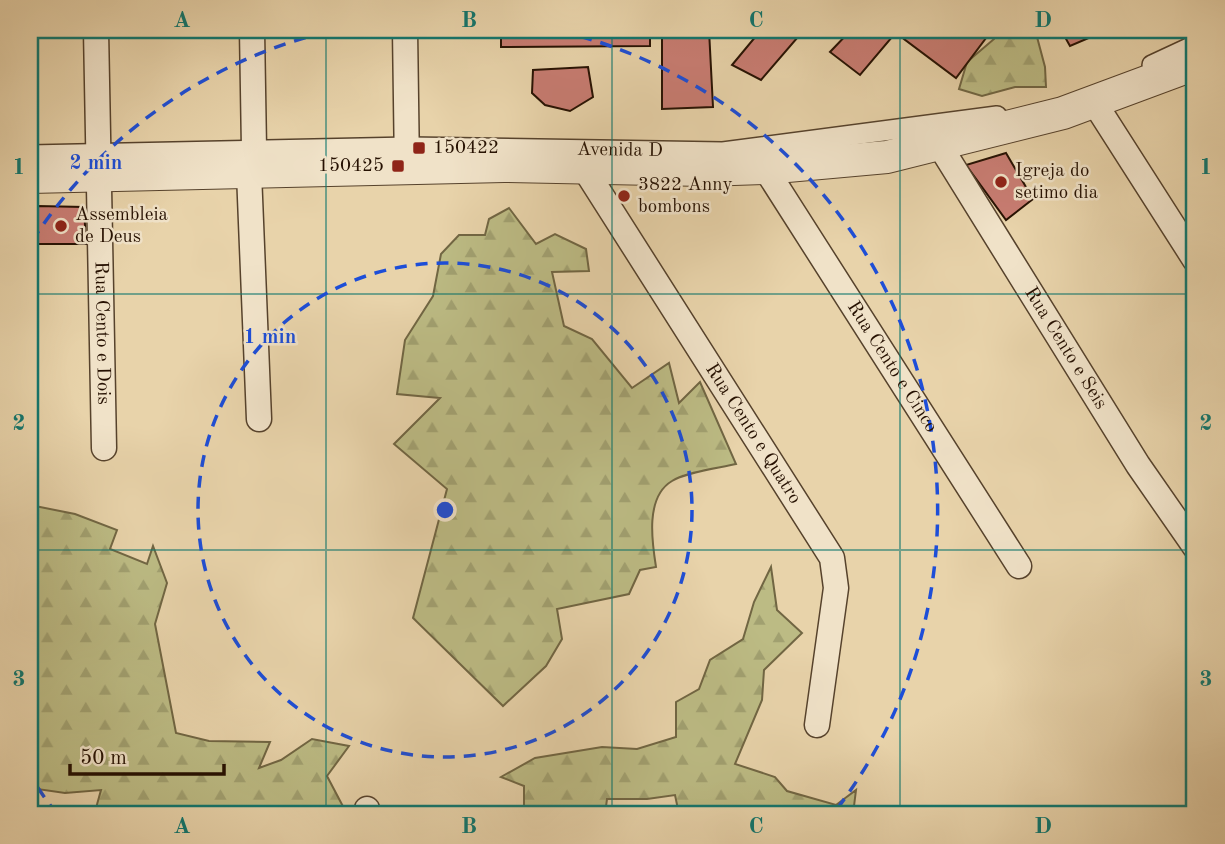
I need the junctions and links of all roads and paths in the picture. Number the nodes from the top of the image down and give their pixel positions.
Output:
1 (96, 30) edge
2 (252, 30) edge
3 (405, 30) edge
4 (1195, 45) edge
5 (1195, 64) edge
6 (1094, 102) junction
7 (940, 146) junction
8 (30, 155) edge
9 (408, 158) junction
10 (252, 161) junction
11 (99, 165) junction
12 (583, 168) junction
13 (765, 168) junction
14 (30, 177) edge
15 (1195, 260) edge
16 (259, 419) dead end
17 (104, 448) dead end
18 (1195, 547) edge
19 (1019, 566) dead end
20 (817, 725) dead end

1 - 11 street, Rua Cento e Dois
2 - 10 street
3 - 9 street
4 - 9 street, Avenida D
5 - 6 street, Avenida D
6 - 7 street, Avenida D
6 - 15 street
7 - 13 street, Avenida D
7 - 18 street, Rua Cento e Seis
8 - 11 street, Avenida D
9 - 10 street, Avenida D
9 - 12 street, Avenida D
10 - 11 street, Avenida D
10 - 16 street
11 - 14 street, Avenida D
11 - 17 street, Rua Cento e Dois
12 - 13 street, Avenida D
12 - 20 street, Rua Cento e Quatro
13 - 19 street, Rua Cento e Cinco

